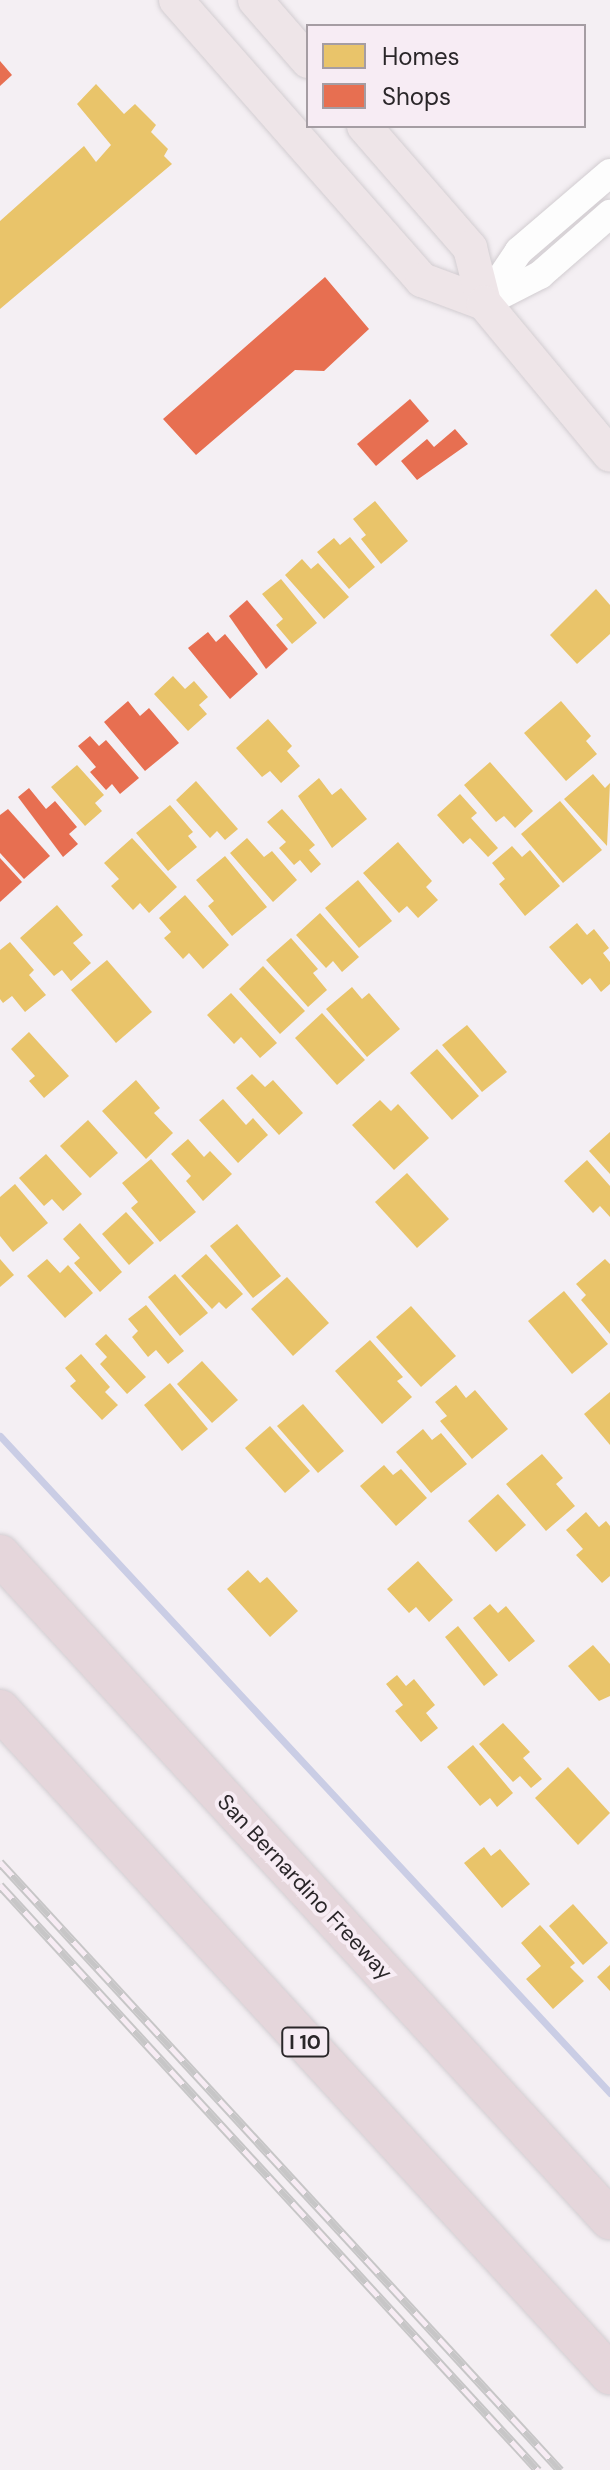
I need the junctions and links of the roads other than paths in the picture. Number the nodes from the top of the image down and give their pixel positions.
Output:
1 (176, 0) edge
2 (255, 0) edge
3 (306, 59) edge
4 (366, 128) edge
5 (610, 173) edge
6 (610, 214) edge
7 (484, 303) junction
8 (610, 455) edge
9 (0, 1555) edge
10 (0, 1710) edge
11 (610, 2219) edge
12 (610, 2374) edge

1 - 7 main road
2 - 3 main road
4 - 7 main road
5 - 7 street
6 - 7 street
7 - 8 main road
9 - 11 highway, San Bernardino Freeway
10 - 12 highway, I 10

